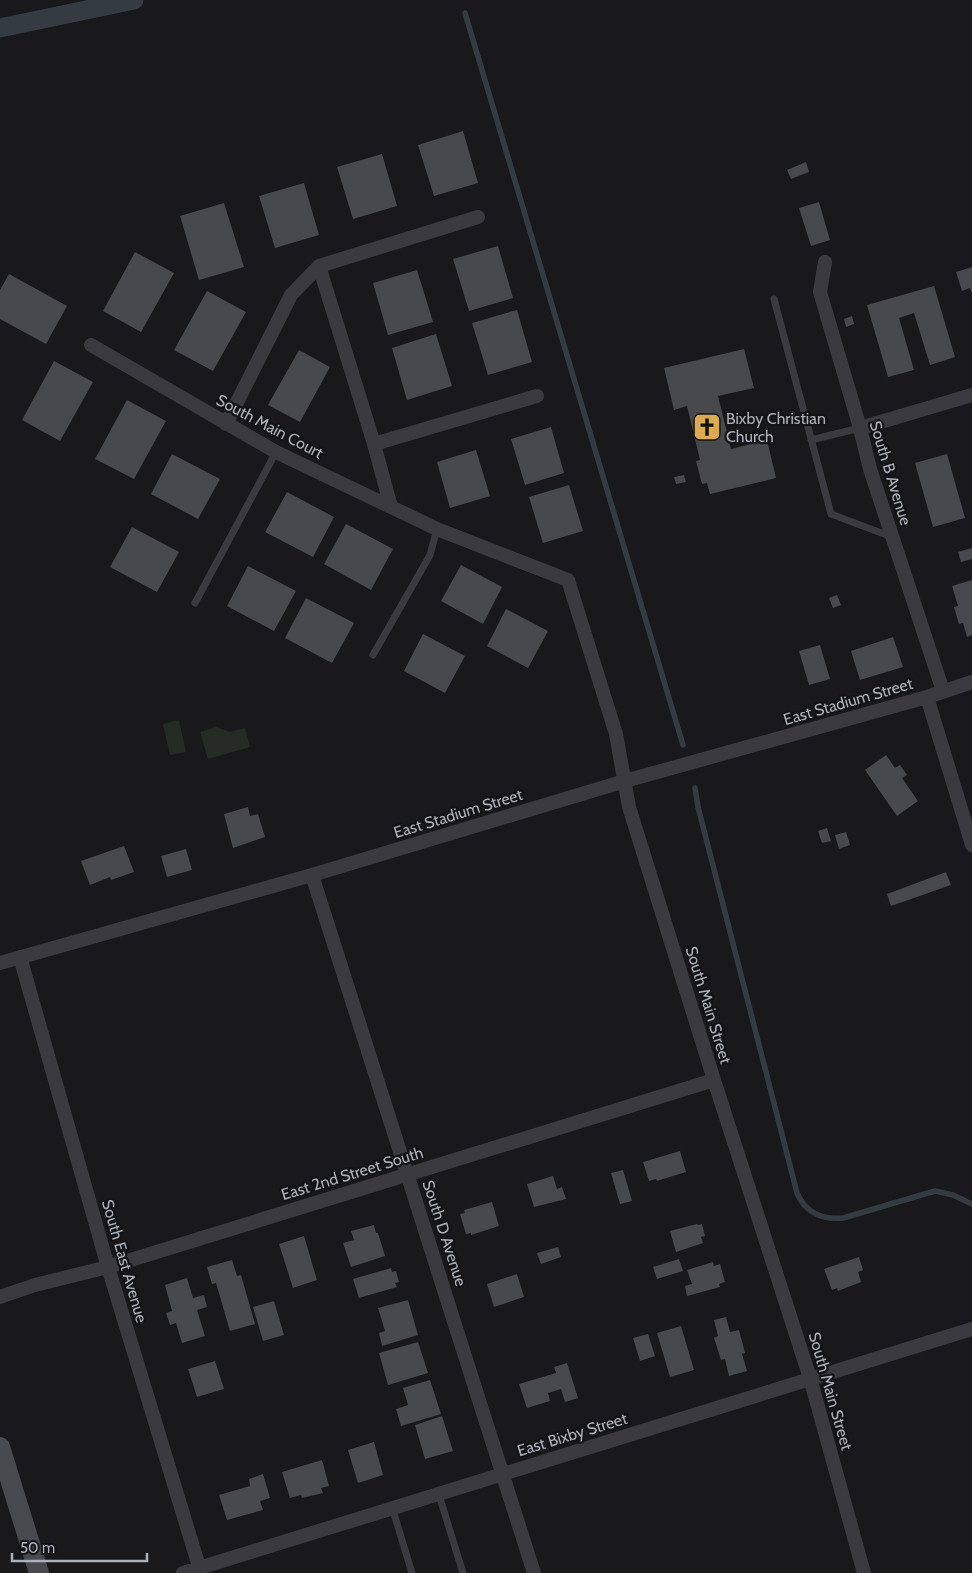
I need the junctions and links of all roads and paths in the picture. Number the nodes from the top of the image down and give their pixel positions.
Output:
1 (478, 217) dead end
2 (825, 262) dead end
3 (320, 266) junction
4 (774, 299) dead end
5 (91, 345) dead end
6 (972, 394) edge
7 (537, 396) dead end
8 (226, 424) junction
9 (860, 428) junction
10 (812, 440) junction
11 (374, 444) junction
12 (276, 452) junction
13 (391, 507) junction
14 (438, 529) junction
15 (892, 537) junction
16 (195, 603) dead end
17 (373, 655) dead end
18 (972, 682) edge
19 (943, 691) junction
20 (927, 697) junction
21 (625, 781) junction
22 (972, 845) edge
23 (312, 875) junction
24 (20, 957) junction
25 (0, 963) edge
26 (714, 1080) junction
27 (408, 1174) junction
28 (108, 1267) junction
29 (0, 1297) edge
30 (972, 1329) edge
31 (810, 1378) junction
32 (0, 1447) edge
33 (504, 1474) junction
34 (439, 1495) junction
35 (392, 1507) junction
36 (200, 1570) edge
37 (39, 1573) edge
38 (183, 1573) edge
39 (412, 1573) edge
40 (463, 1573) edge
41 (534, 1573) edge
42 (864, 1573) edge

1 - 3 street
2 - 9 street, South B Avenue
3 - 8 street
3 - 11 street
4 - 10 lane
5 - 8 street, South Main Court
6 - 9 street
7 - 11 street
8 - 12 street, South Main Court
9 - 10 lane
9 - 15 street, South B Avenue
10 - 15 lane
11 - 13 street
12 - 13 street, South Main Court
12 - 16 lane
13 - 14 street, South Main Court
14 - 17 lane
14 - 21 street, South Main Street
15 - 19 street, South B Avenue
18 - 19 street, East Stadium Street
19 - 20 street, East Stadium Street
20 - 21 street, East Stadium Street
20 - 22 street
21 - 23 street, East Stadium Street
21 - 26 street, South Main Street
23 - 24 street, East Stadium Street
23 - 27 street, South D Avenue
24 - 25 street, East Stadium Street
24 - 28 street, South East Avenue
26 - 27 street, East 2nd Street South
26 - 31 street, South Main Street
27 - 28 street, East 2nd Street South
27 - 33 street, South D Avenue
28 - 29 street, East 2nd Street South
28 - 36 street, South East Avenue
30 - 31 street, East Bixby Street
31 - 33 street, East Bixby Street
31 - 42 street, South Main Street
32 - 37 street
33 - 34 street, East Bixby Street
33 - 41 street, South D Avenue
34 - 35 street, East Bixby Street
34 - 40 lane
35 - 36 street, East Bixby Street
35 - 39 lane
36 - 38 street, East Bixby Street

